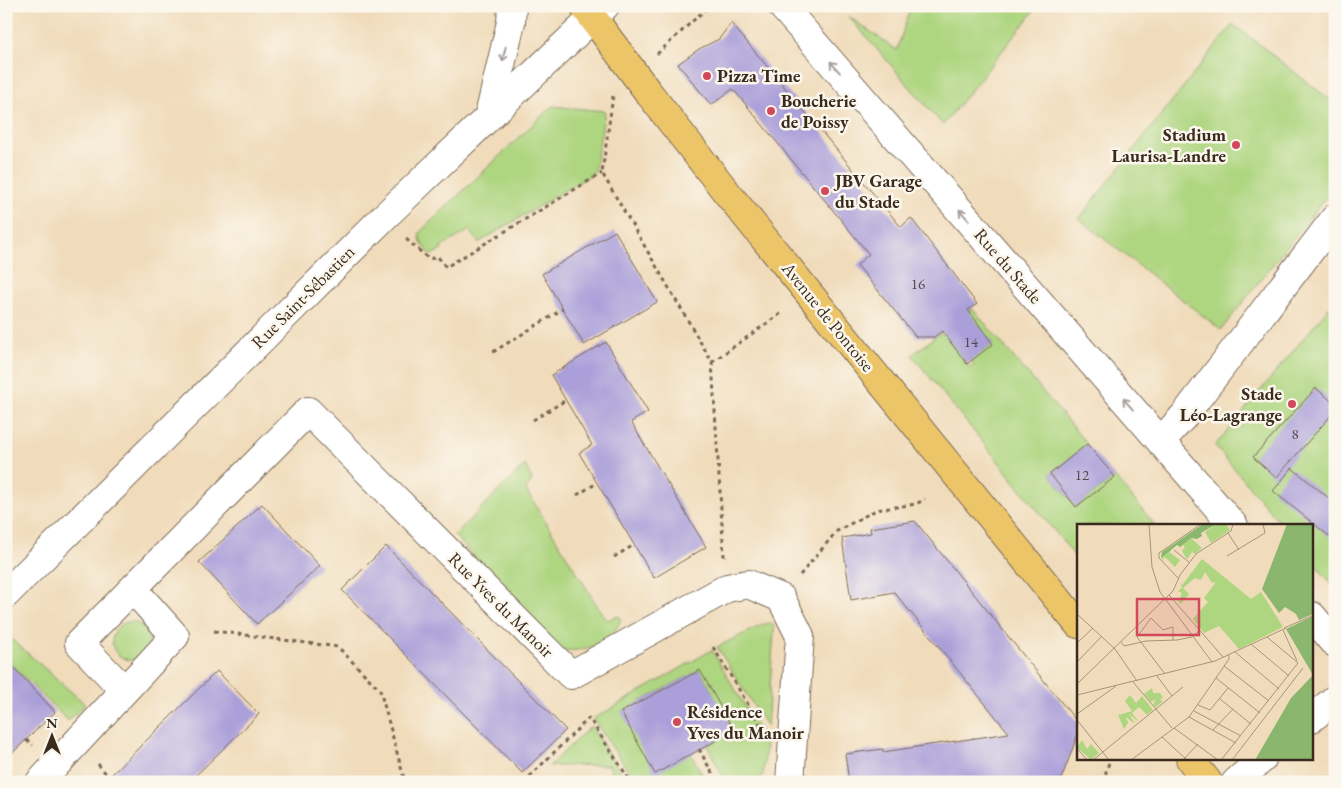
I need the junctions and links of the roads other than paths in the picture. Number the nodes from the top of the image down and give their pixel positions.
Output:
1 (512, 6) edge
2 (782, 6) edge
3 (594, 11) edge
4 (489, 116) junction
5 (1335, 218) edge
6 (1160, 441) junction
7 (1232, 524) edge
8 (133, 589) junction
9 (6, 594) edge
10 (1314, 618) edge
11 (1077, 623) edge
12 (1335, 643) edge
13 (124, 690) junction
14 (1335, 699) edge
15 (1314, 716) edge
16 (1191, 760) edge
17 (1261, 760) edge
18 (40, 782) edge
19 (790, 782) edge
20 (1208, 782) edge
21 (1236, 782) edge

1 -> 4 street
6 -> 2 street, Rue du Stade
3 - 4 street, Rue Saint-Sébastien
3 - 11 main road, Avenue de Pontoise
4 - 9 street, Rue Saint-Sébastien
5 - 6 street
6 - 7 street, Rue du Stade
8 - 13 street
8 - 13 street, Rue Yves du Manoir
8 - 19 street, Rue Yves du Manoir
10 - 12 street
13 - 18 street
14 - 15 street
16 - 20 main road
17 - 21 street

